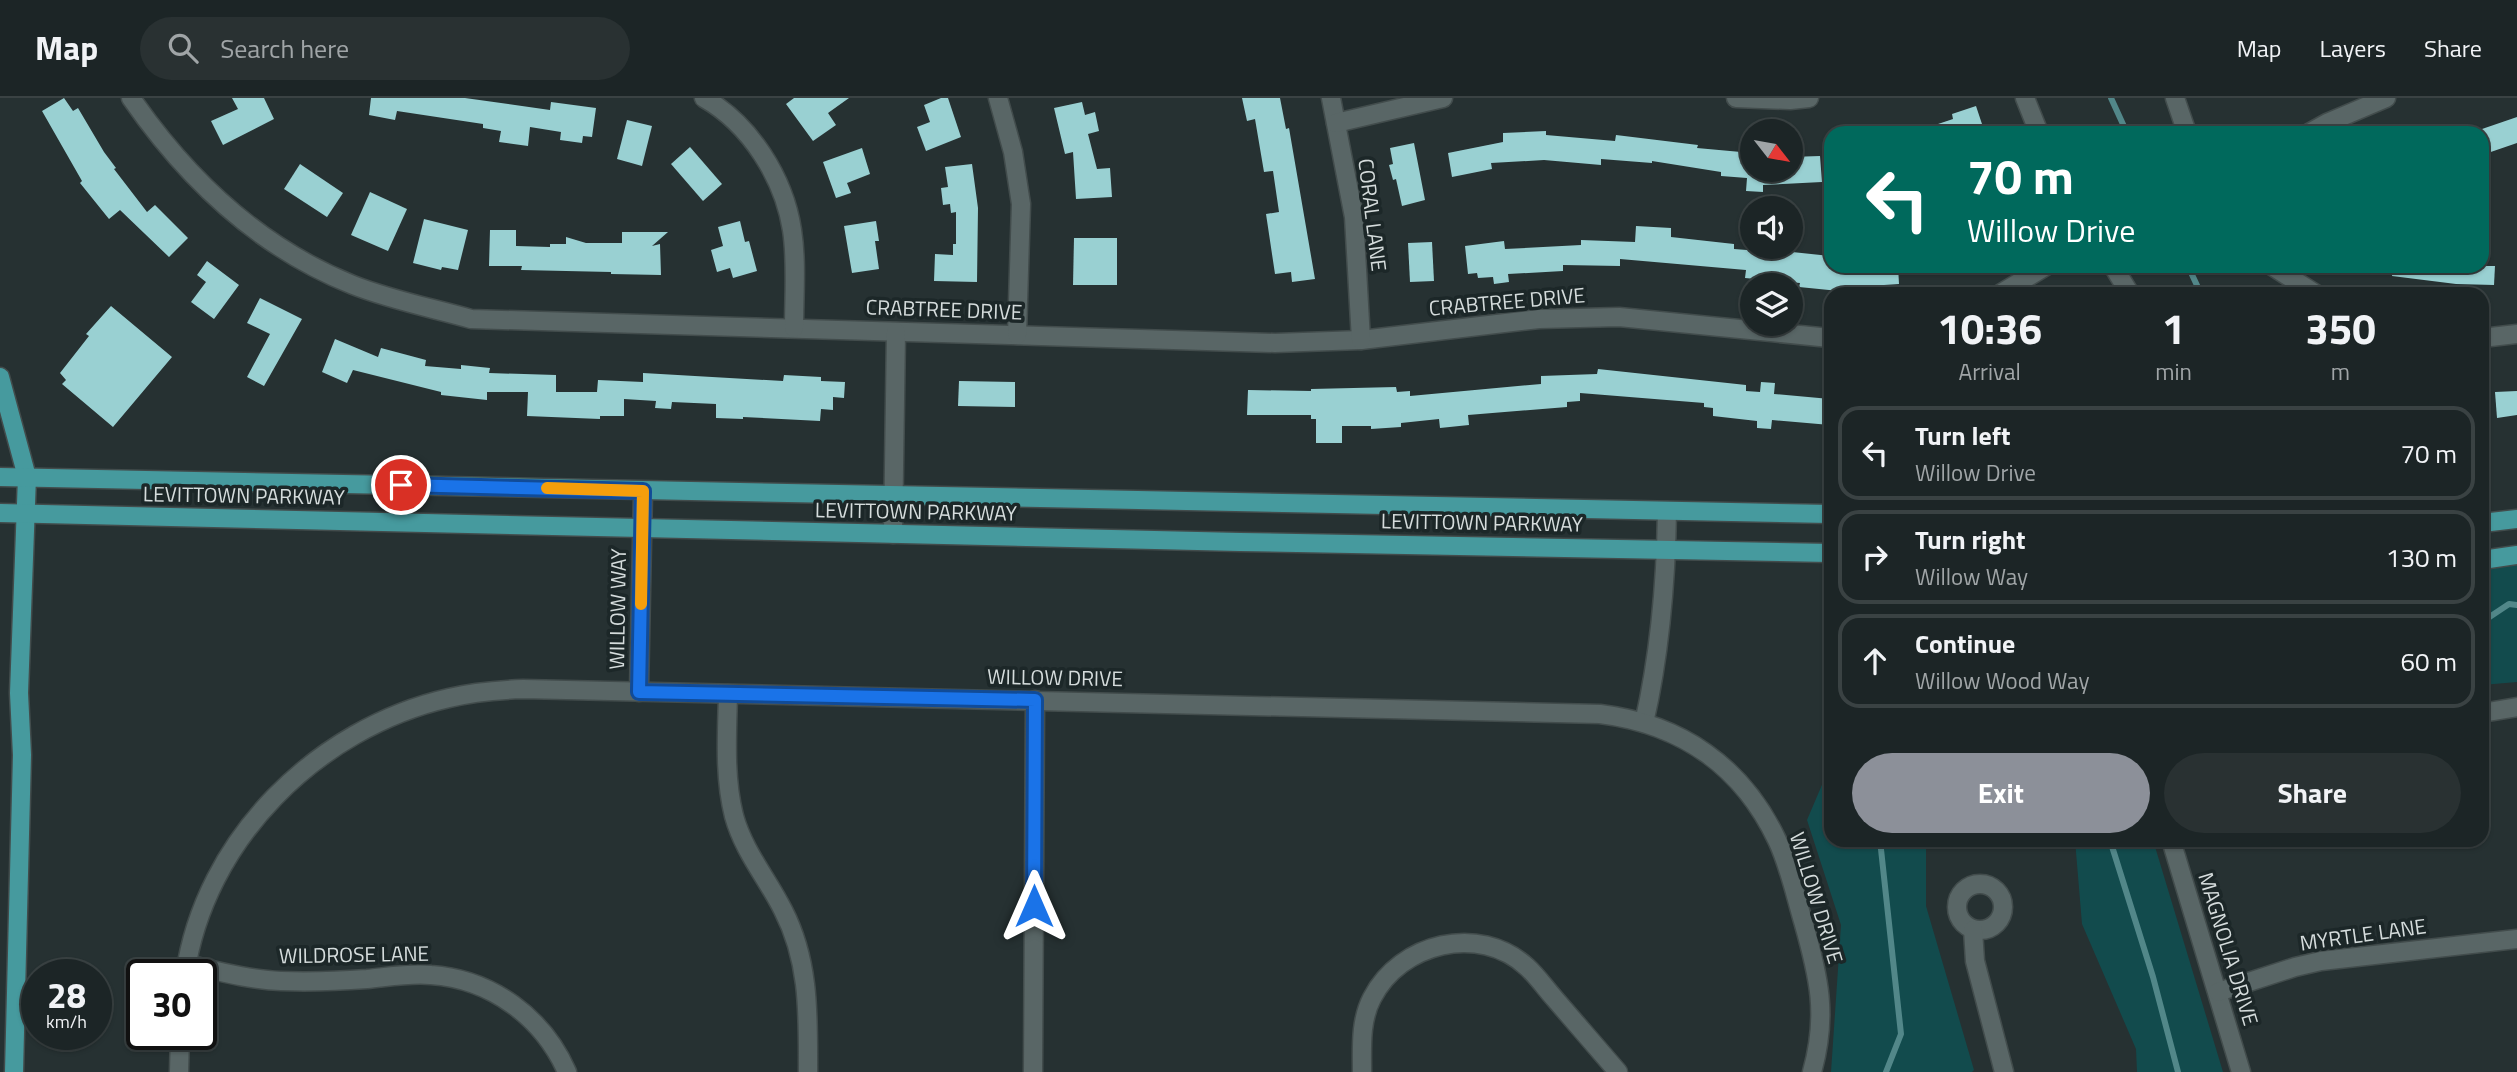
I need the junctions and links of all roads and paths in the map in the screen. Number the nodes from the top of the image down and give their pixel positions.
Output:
1 (131, 98) edge
2 (704, 98) edge
3 (998, 98) edge
4 (1331, 98) edge
5 (1443, 98) edge
6 (1736, 98) edge
7 (1809, 98) edge
8 (2025, 98) edge
9 (2175, 98) edge
10 (2386, 98) edge
11 (1336, 123) junction
12 (2036, 126) edge
13 (2185, 126) edge
14 (2322, 126) edge
15 (2034, 273) edge
16 (2277, 273) edge
17 (2012, 287) edge
18 (2288, 287) edge
19 (794, 328) junction
20 (896, 332) junction
21 (2517, 334) edge
22 (1017, 335) junction
23 (1824, 337) edge
24 (2489, 337) edge
25 (1361, 340) junction
26 (0, 377) edge
27 (0, 477) edge
28 (27, 477) junction
29 (643, 491) junction
30 (893, 496) junction
31 (1667, 511) junction
32 (0, 513) edge
33 (25, 514) junction
34 (1824, 514) edge
35 (2517, 519) edge
36 (2489, 522) edge
37 (642, 528) junction
38 (893, 534) junction
39 (1667, 549) junction
40 (1824, 553) edge
41 (2517, 555) edge
42 (2489, 559) edge
43 (639, 692) junction
44 (728, 694) junction
45 (1035, 700) junction
46 (2517, 707) edge
47 (2489, 712) edge
48 (1644, 723) junction
49 (2173, 847) edge
50 (1973, 930) dead end
51 (2517, 939) edge
52 (188, 959) edge
53 (217, 973) edge
54 (2218, 992) junction
55 (180, 1050) edge
56 (14, 1072) edge
57 (179, 1072) edge
58 (568, 1072) edge
59 (808, 1072) edge
60 (1033, 1072) edge
61 (1362, 1072) edge
62 (1618, 1072) edge
63 (1812, 1072) edge
64 (2004, 1072) edge
65 (2241, 1072) edge

1 - 19 street, CRABTREE DRIVE
2 - 19 street
3 - 22 street
4 - 11 street, CORAL LANE
5 - 11 street
6 - 7 street
8 - 12 street
9 - 13 street
10 - 14 street
11 - 25 street, CORAL LANE
15 - 17 street
16 - 18 street
19 - 20 street, CRABTREE DRIVE
20 - 22 street, CRABTREE DRIVE
20 - 30 street
21 - 24 street
22 - 25 street, CRABTREE DRIVE
23 - 25 street, CRABTREE DRIVE
26 - 28 main road
27 - 28 main road, LEVITTOWN PARKWAY
28 - 29 main road, LEVITTOWN PARKWAY
28 - 33 main road
29 - 30 main road, LEVITTOWN PARKWAY
29 - 37 street, WILLOW WAY
30 - 31 main road, LEVITTOWN PARKWAY
30 - 38 street
31 - 34 main road, LEVITTOWN PARKWAY
31 - 39 street
32 - 33 main road, LEVITTOWN PARKWAY
33 - 37 main road, LEVITTOWN PARKWAY
33 - 56 main road
35 - 36 main road
37 - 38 main road, LEVITTOWN PARKWAY
37 - 43 street, WILLOW WAY
38 - 39 main road, LEVITTOWN PARKWAY
39 - 40 main road, LEVITTOWN PARKWAY
39 - 48 street
41 - 42 main road
43 - 44 street, WILLOW DRIVE
43 - 52 street, WILLOW DRIVE
44 - 45 street, WILLOW DRIVE
44 - 59 street
45 - 48 street, WILLOW DRIVE
45 - 60 street
46 - 47 street
48 - 63 street, WILLOW DRIVE
49 - 54 street, MAGNOLIA DRIVE
50 - 64 street
51 - 54 street, MYRTLE LANE
53 - 58 street, WILDROSE LANE
54 - 65 street, MAGNOLIA DRIVE
55 - 57 street
61 - 62 street

